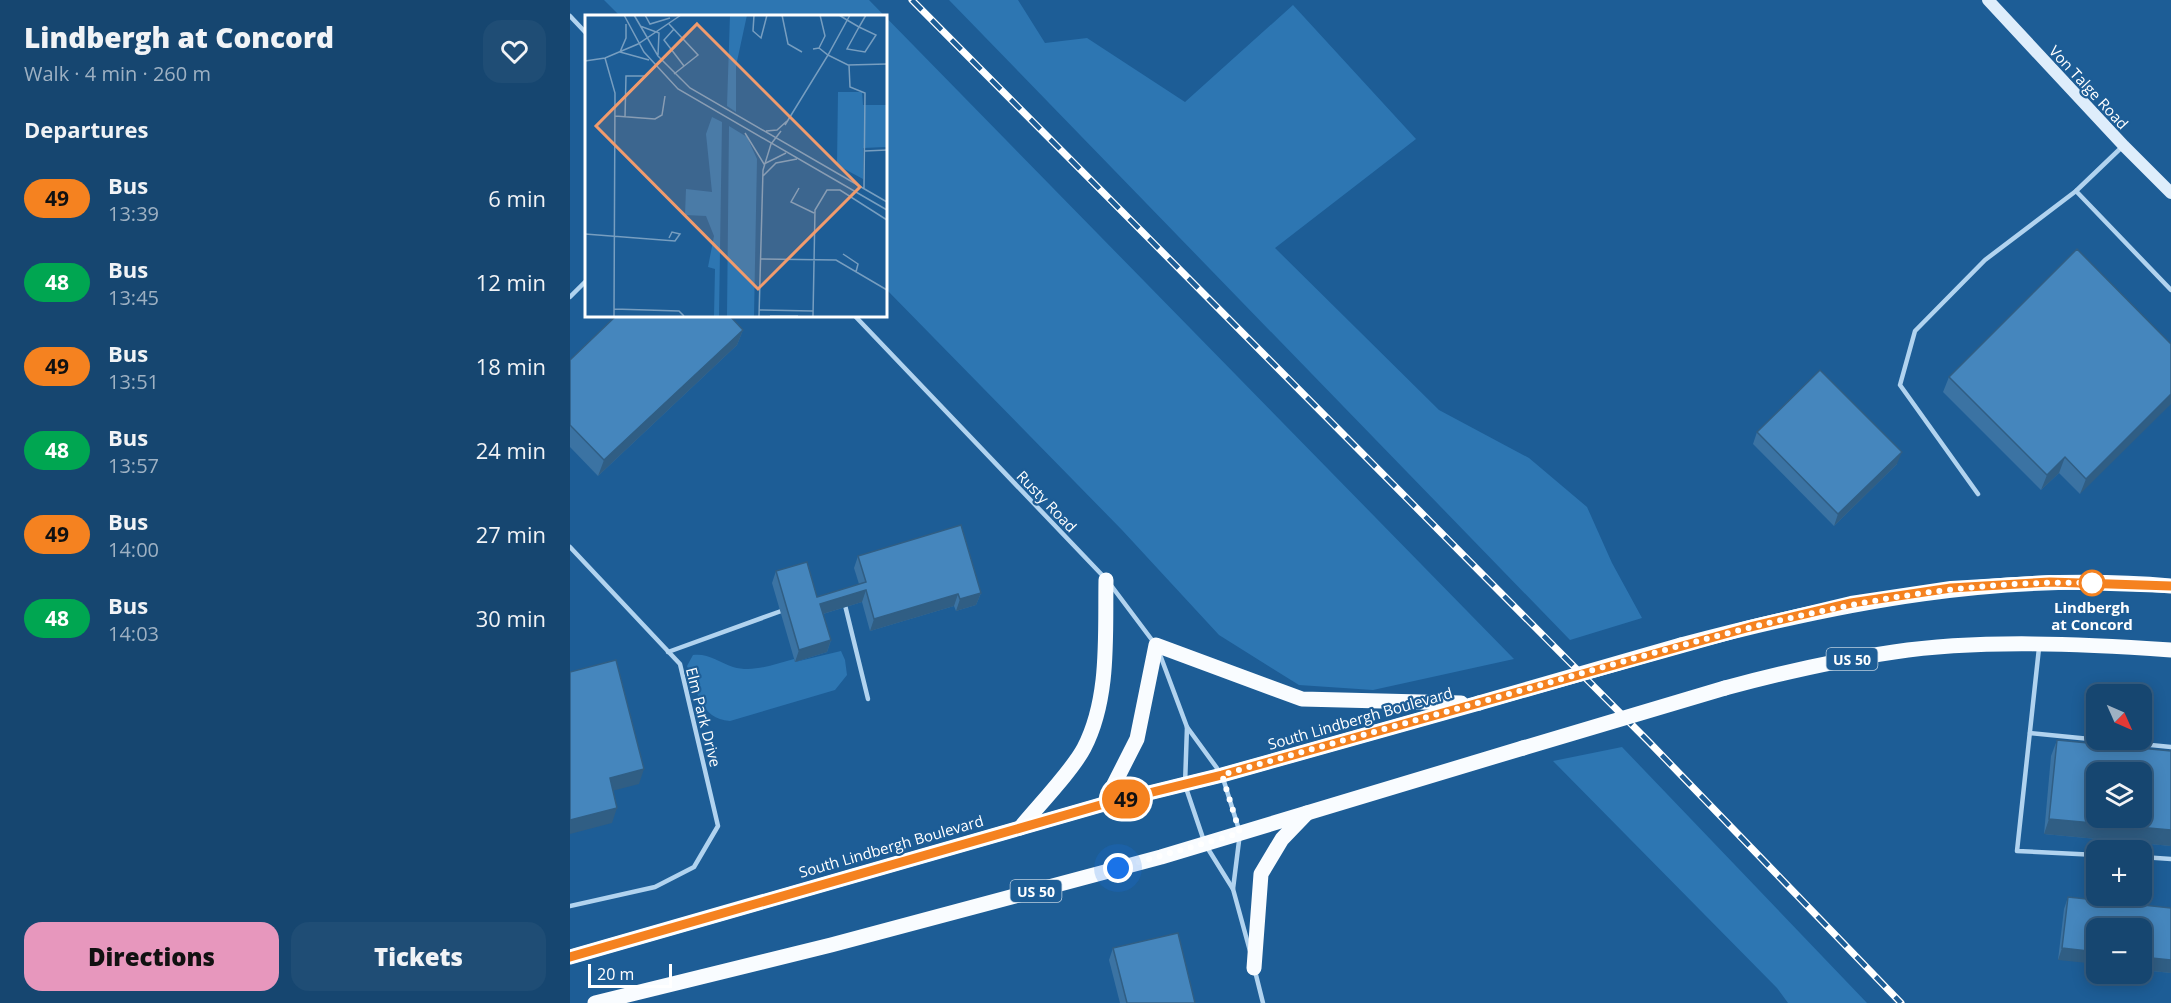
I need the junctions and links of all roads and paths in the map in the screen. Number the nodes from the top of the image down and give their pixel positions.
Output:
1 (1988, 0) edge
2 (570, 16) edge
3 (585, 32) edge
4 (2124, 146) junction
5 (2076, 191) junction
6 (2171, 193) edge
7 (585, 282) edge
8 (2171, 290) edge
9 (570, 297) edge
10 (855, 316) edge
11 (1977, 494) dead end
12 (570, 547) edge
13 (1106, 580) junction
14 (2171, 586) edge
15 (841, 590) edge
16 (787, 609) edge
17 (1156, 645) junction
18 (2039, 645) junction
19 (2171, 650) edge
20 (668, 652) junction
21 (868, 699) dead end
22 (1479, 703) junction
23 (1187, 727) junction
24 (2030, 733) junction
25 (2171, 747) edge
26 (1222, 775) junction
27 (1185, 785) junction
28 (1104, 804) junction
29 (1309, 812) junction
30 (1020, 828) junction
31 (1240, 833) junction
32 (1204, 844) junction
33 (2086, 854) edge
34 (2152, 858) edge
35 (2171, 859) edge
36 (1233, 889) junction
37 (570, 906) edge
38 (570, 957) edge
39 (1254, 968) junction
40 (595, 1003) edge
41 (1263, 1003) edge

1 - 4 street, Von Talge Road
2 - 3 lane
4 - 5 lane
4 - 6 street, Von Talge Road
5 - 8 lane
5 - 11 lane
7 - 9 lane
10 - 13 lane, Rusty Road
12 - 20 lane, Elm Park Drive
13 - 17 lane, Rusty Road
13 - 30 main road
14 - 22 main road, South Lindbergh Boulevard, bridge
15 - 21 lane
16 - 20 lane
17 - 22 main road
17 - 23 lane, Rusty Road
17 - 28 main road
18 - 19 main road, US 50
18 - 24 lane
18 - 29 main road, US 50, bridge
20 - 37 lane, Elm Park Drive
22 - 26 main road, South Lindbergh Boulevard
23 - 26 lane, Rusty Road
23 - 27 lane, Rusty Road
24 - 25 lane
24 - 33 lane
26 - 27 main road, South Lindbergh Boulevard
26 - 31 lane, Rusty Road
27 - 28 main road, South Lindbergh Boulevard
27 - 32 lane, Rusty Road
28 - 30 main road, South Lindbergh Boulevard
29 - 31 main road, US 50
29 - 39 main road
30 - 38 main road, South Lindbergh Boulevard
31 - 32 main road, US 50
31 - 36 lane
32 - 36 lane, Rusty Road
32 - 40 main road, US 50
34 - 35 lane
36 - 39 lane
39 - 41 lane

